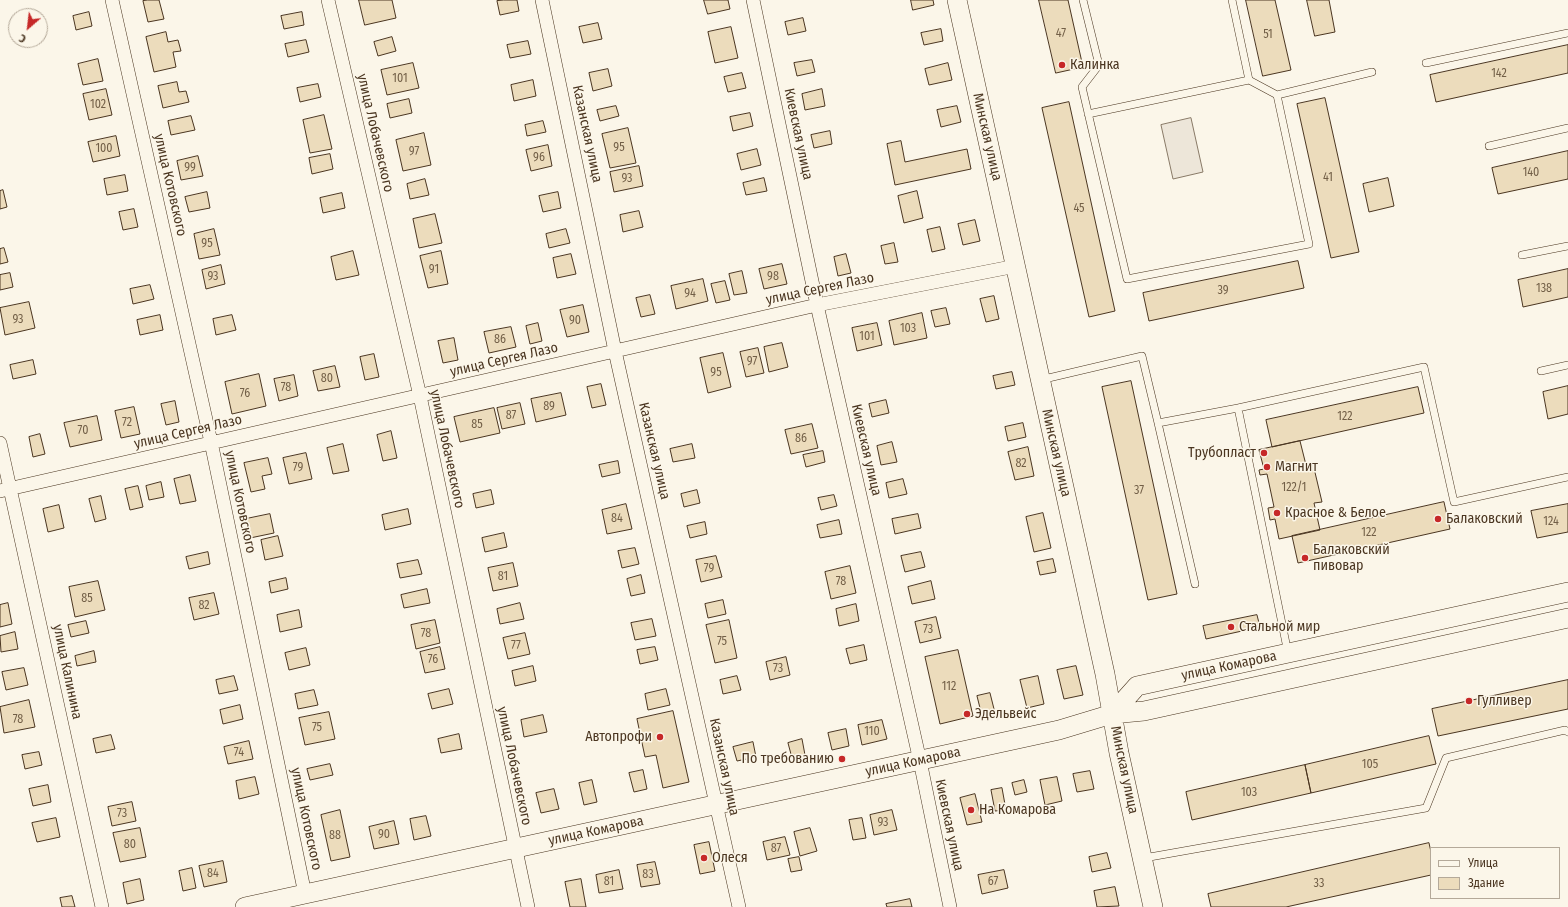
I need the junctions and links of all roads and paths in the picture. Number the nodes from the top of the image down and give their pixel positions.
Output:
1 (112, 0) edge
2 (328, 0) edge
3 (542, 0) edge
4 (753, 0) edge
5 (957, 0) edge
6 (1083, 0) edge
7 (1232, 0) edge
8 (1568, 33) edge
9 (1426, 63) dead end
10 (1372, 72) dead end
11 (1249, 80) junction
12 (1277, 95) junction
13 (1088, 114) junction
14 (1568, 128) edge
15 (1489, 146) dead end
16 (1568, 246) edge
17 (1522, 255) dead end
18 (1016, 266) junction
19 (817, 305) junction
20 (615, 351) junction
21 (1568, 365) edge
22 (1541, 371) dead end
23 (1040, 380) junction
24 (420, 396) junction
25 (1238, 408) junction
26 (1158, 423) junction
27 (211, 442) junction
28 (0, 443) edge
29 (1568, 477) edge
30 (5, 490) edge
31 (1195, 584) dead end
32 (1568, 592) edge
33 (1568, 618) edge
34 (1288, 653) junction
35 (1112, 714) junction
36 (1568, 732) edge
37 (920, 761) junction
38 (716, 804) junction
39 (515, 848) junction
40 (1142, 858) junction
41 (305, 894) junction
42 (102, 907) edge
43 (245, 907) edge
44 (528, 907) edge
45 (739, 907) edge
46 (950, 907) edge
47 (1153, 907) edge

1 - 27 street, улица Котовского
2 - 24 street, улица Лобачевского
3 - 20 street, Казанская улица
4 - 19 street, Киевская улица
5 - 18 main road, Минская улица
6 - 13 lane
7 - 11 lane
8 - 9 lane
10 - 12 lane
11 - 12 lane
11 - 13 lane
12 - 13 lane
14 - 15 lane
16 - 17 lane
18 - 19 street, улица Сергея Лазо
18 - 23 main road, Минская улица
19 - 20 street, улица Сергея Лазо
19 - 37 street, Киевская улица
20 - 24 street, улица Сергея Лазо
20 - 38 street, Казанская улица
21 - 22 lane
23 - 26 lane
23 - 35 main road, Минская улица
24 - 27 street, улица Сергея Лазо
24 - 39 street, улица Лобачевского
25 - 26 lane
25 - 29 lane
25 - 34 lane
26 - 31 lane
27 - 30 street, улица Сергея Лазо
27 - 41 street, улица Котовского
28 - 30 street, улица Калинина
30 - 42 street, улица Калинина
32 - 34 main road, улица Комарова
33 - 35 main road
34 - 35 main road, улица Комарова
35 - 37 main road, улица Комарова
35 - 40 main road, Минская улица
36 - 40 lane
37 - 38 main road, улица Комарова
37 - 46 street, Киевская улица
38 - 39 main road, улица Комарова
38 - 45 street, Казанская улица
39 - 41 main road, улица Комарова
39 - 44 street, улица Лобачевского
40 - 47 main road, Минская улица
41 - 43 main road, улица Комарова

